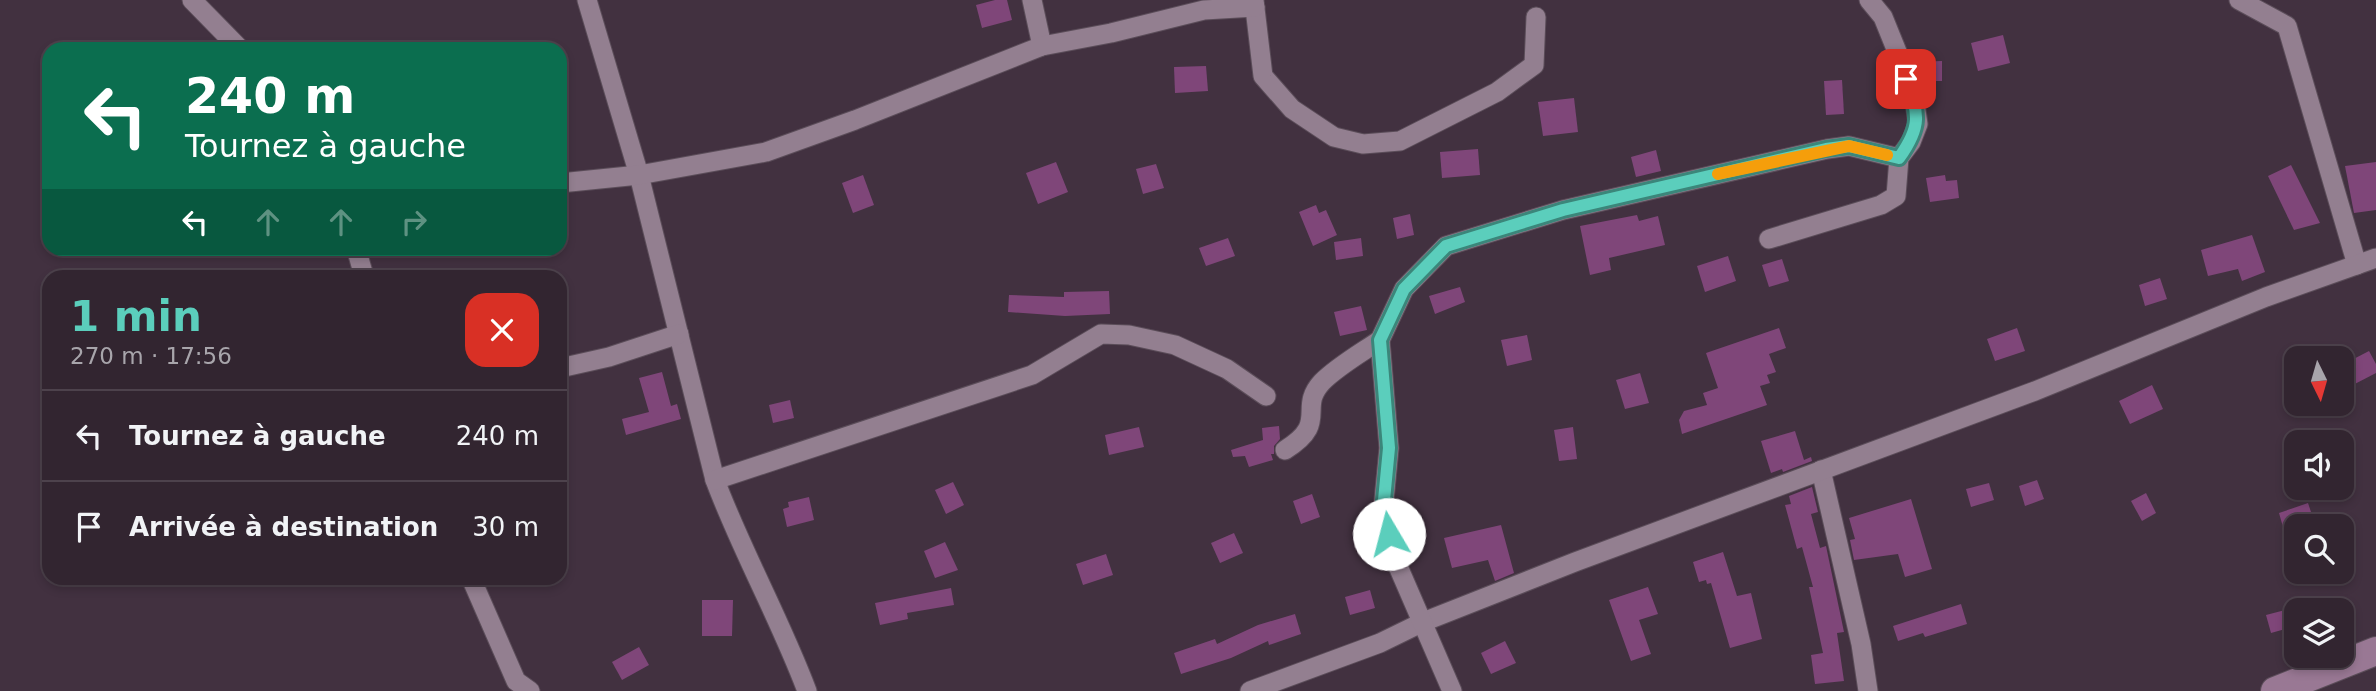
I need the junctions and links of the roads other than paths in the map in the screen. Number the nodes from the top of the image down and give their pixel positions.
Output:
1 (192, 0) edge
2 (586, 0) edge
3 (1032, 0) edge
4 (1869, 0) edge
5 (2239, 0) edge
6 (1255, 4) edge
7 (1536, 17) dead end
8 (233, 42) edge
9 (1042, 46) junction
10 (1899, 158) junction
11 (639, 175) junction
12 (567, 182) edge
13 (1769, 239) dead end
14 (2376, 258) edge
15 (2357, 265) junction
16 (679, 334) junction
17 (1380, 340) junction
18 (567, 366) edge
19 (1266, 396) dead end
20 (1285, 450) dead end
21 (1821, 470) junction
22 (715, 480) junction
23 (474, 585) edge
24 (1423, 622) junction
25 (2376, 651) edge
26 (530, 691) edge
27 (807, 691) edge
28 (1250, 691) edge
29 (1452, 691) edge
30 (1868, 691) edge
31 (2275, 691) edge

1 - 8 street
2 - 11 street
3 - 9 street
4 - 10 street
5 - 15 street
6 - 7 street
6 - 9 street
9 - 11 street
10 - 13 street
10 - 17 street
11 - 12 street
11 - 16 street
14 - 15 street
15 - 21 street
16 - 18 street
16 - 22 street
17 - 20 street
17 - 24 street
19 - 22 street
21 - 24 street
21 - 30 street
22 - 27 street
23 - 26 street
24 - 28 street
24 - 29 street
25 - 31 main road

